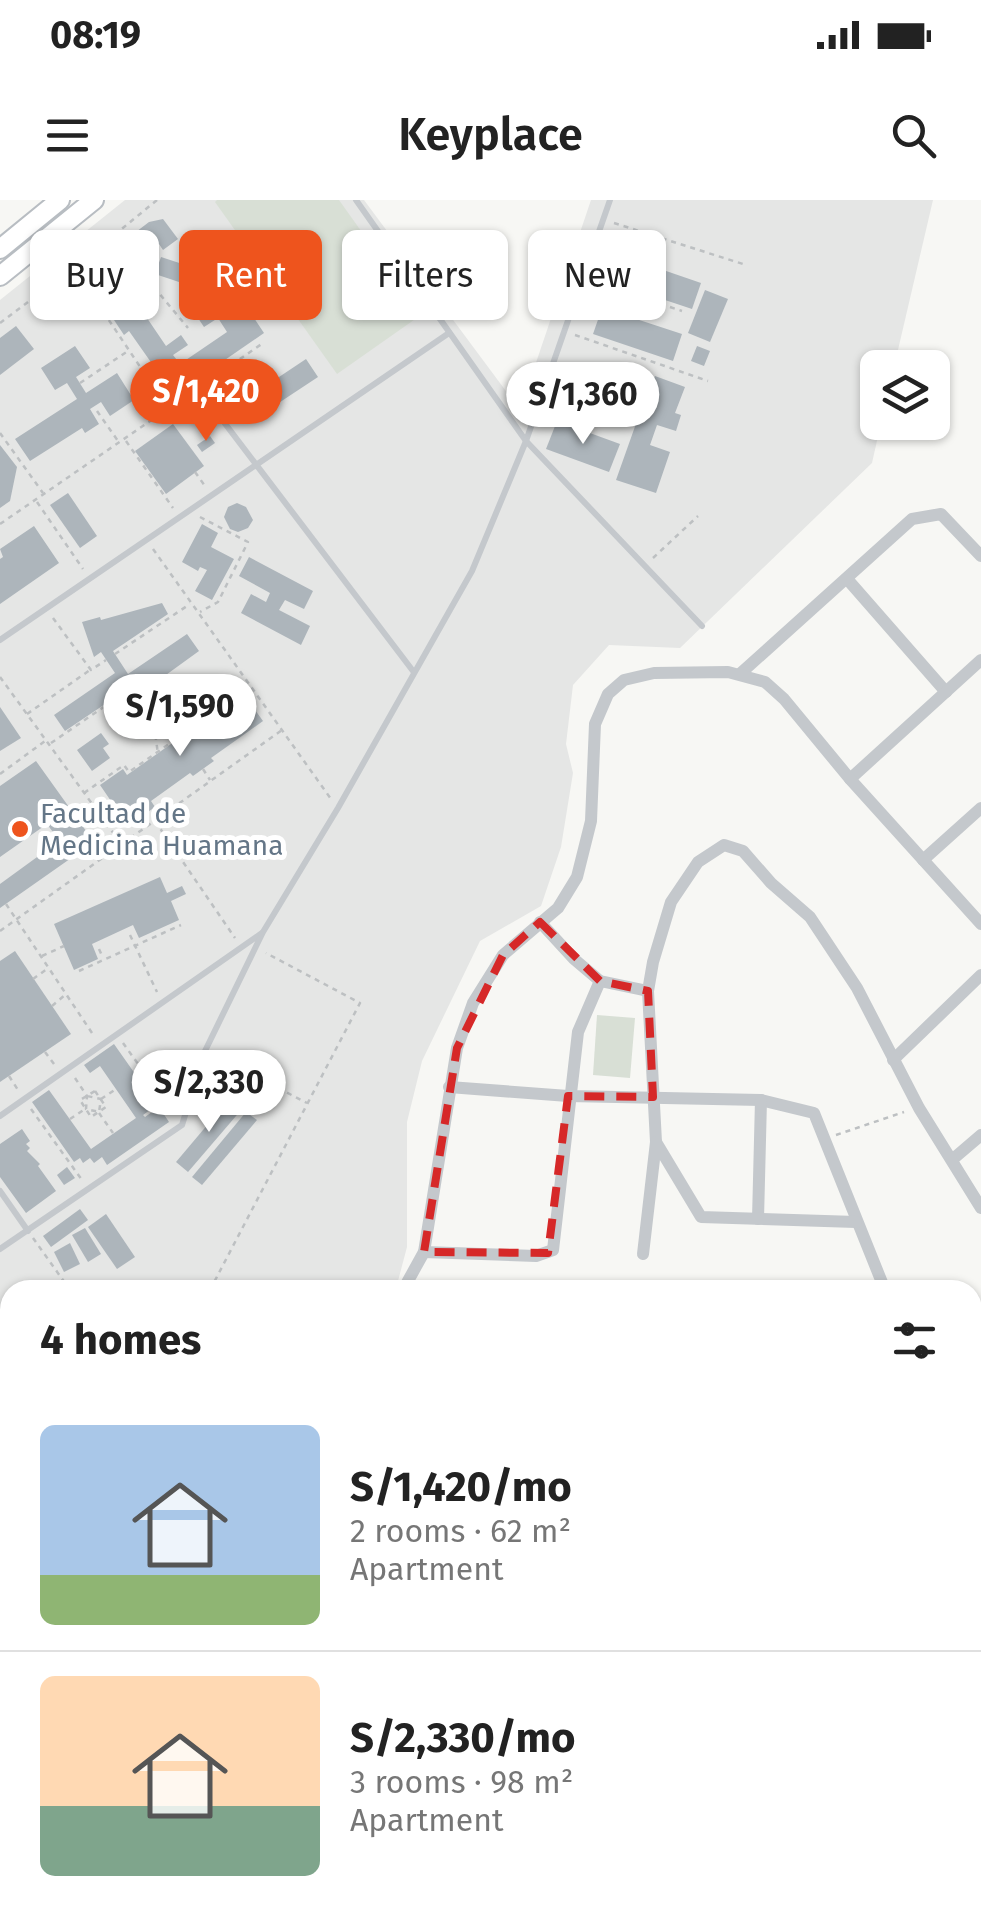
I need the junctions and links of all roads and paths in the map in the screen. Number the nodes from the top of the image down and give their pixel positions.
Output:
1 (60, 200) edge
2 (94, 200) edge
3 (157, 200) edge
4 (356, 200) edge
5 (610, 200) edge
6 (603, 220) junction
7 (120, 230) edge
8 (600, 230) edge
9 (0, 249) edge
10 (746, 265) dead end
11 (0, 276) edge
12 (159, 293) edge
13 (30, 301) edge
14 (666, 306) edge
15 (682, 311) dead end
16 (109, 320) edge
17 (568, 320) edge
18 (0, 323) edge
19 (188, 328) dead end
20 (564, 332) junction
21 (449, 333) junction
22 (263, 343) dead end
23 (129, 350) junction
24 (708, 381) dead end
25 (80, 383) dead end
26 (198, 388) junction
27 (542, 397) junction
28 (168, 408) junction
29 (97, 411) dead end
30 (620, 423) dead end
31 (0, 433) edge
32 (124, 439) junction
33 (118, 442) junction
34 (526, 442) junction
35 (256, 465) junction
36 (195, 472) dead end
37 (44, 494) junction
38 (212, 496) junction
39 (35, 500) junction
40 (189, 511) junction
41 (698, 516) dead end
42 (180, 518) junction
43 (0, 524) edge
44 (147, 540) junction
45 (981, 556) edge
46 (645, 566) junction
47 (90, 579) junction
48 (848, 580) junction
49 (192, 603) junction
50 (46, 608) junction
51 (199, 613) junction
52 (702, 626) dead end
53 (0, 640) edge
54 (115, 654) dead end
55 (106, 660) dead end
56 (981, 660) edge
57 (91, 670) junction
58 (413, 671) junction
59 (742, 674) junction
60 (0, 676) edge
61 (251, 686) junction
62 (127, 691) dead end
63 (946, 692) junction
64 (27, 714) junction
65 (154, 725) dead end
66 (282, 730) junction
67 (48, 742) junction
68 (158, 752) junction
69 (203, 770) dead end
70 (0, 774) edge
71 (850, 779) junction
72 (211, 781) junction
73 (84, 792) junction
74 (338, 808) junction
75 (981, 808) edge
76 (155, 821) junction
77 (122, 845) junction
78 (923, 860) junction
79 (6, 904) dead end
80 (16, 920) junction
81 (540, 922) junction
82 (181, 924) dead end
83 (981, 924) edge
84 (0, 931) edge
85 (263, 932) junction
86 (130, 935) dead end
87 (135, 945) junction
88 (64, 946) dead end
89 (256, 947) junction
90 (241, 948) junction
91 (100, 949) dead end
92 (41, 957) junction
93 (104, 959) junction
94 (49, 968) junction
95 (79, 971) dead end
96 (981, 975) edge
97 (34, 979) dead end
98 (600, 980) junction
99 (648, 991) junction
100 (66, 994) junction
101 (161, 1002) junction
102 (52, 1006) dead end
103 (117, 1034) junction
104 (101, 1045) junction
105 (206, 1050) junction
106 (45, 1052) dead end
107 (893, 1060) junction
108 (60, 1074) junction
109 (9, 1076) dead end
110 (74, 1077) dead end
111 (450, 1087) junction
112 (116, 1089) dead end
113 (87, 1096) junction
114 (568, 1096) junction
115 (653, 1098) junction
116 (101, 1099) junction
117 (24, 1100) junction
118 (761, 1100) junction
119 (308, 1104) junction
120 (919, 1108) junction
121 (86, 1109) junction
122 (98, 1112) junction
123 (0, 1116) edge
124 (70, 1119) dead end
125 (182, 1125) junction
126 (114, 1134) dead end
127 (981, 1135) edge
128 (825, 1139) junction
129 (656, 1142) junction
130 (954, 1159) junction
131 (88, 1189) junction
132 (0, 1191) edge
133 (981, 1208) edge
134 (758, 1219) junction
135 (856, 1222) junction
136 (28, 1230) junction
137 (0, 1249) edge
138 (424, 1252) junction
139 (644, 1254) dead end
140 (63, 1280) edge
141 (215, 1280) edge
142 (409, 1280) edge
143 (881, 1280) edge

1 - 9 street
2 - 11 street
3 - 7 path
4 - 21 lane
5 - 6 lane
6 - 8 lane
6 - 10 path
12 - 19 path
13 - 18 path
14 - 15 path
16 - 23 path
17 - 20 lane
20 - 24 path
20 - 27 lane
21 - 34 lane
21 - 35 lane
22 - 26 path
23 - 25 path
23 - 28 path
26 - 28 path
26 - 35 lane
27 - 30 path
27 - 34 lane
28 - 32 path
29 - 33 path
31 - 37 path
32 - 33 path
32 - 42 path
33 - 37 path
34 - 46 lane
34 - 58 lane
35 - 38 lane
35 - 58 lane
36 - 38 path
37 - 39 path
38 - 40 lane
39 - 43 path
39 - 47 path
40 - 42 lane
40 - 51 path
41 - 46 path
42 - 44 lane
44 - 47 lane
44 - 49 path
45 - 48 street
46 - 52 lane
47 - 50 lane
48 - 59 street
48 - 63 street
49 - 51 path
49 - 54 path
50 - 53 lane
50 - 57 path
51 - 61 path
55 - 57 path
56 - 63 street
57 - 64 path
58 - 74 lane
59 - 71 street
59 - 81 street
60 - 64 path
61 - 66 path
61 - 68 path
62 - 67 path
63 - 71 street
64 - 67 path
65 - 68 path
66 - 72 path
66 - 74 path
67 - 70 path
67 - 73 path
68 - 73 path
69 - 72 path
71 - 78 street
72 - 76 path
73 - 77 path
74 - 85 lane
75 - 78 street
76 - 77 path
76 - 90 path
77 - 80 path
78 - 83 street
79 - 80 path
80 - 84 path
80 - 92 path
81 - 98 street
81 - 111 street
82 - 87 path
85 - 89 lane
85 - 90 lane
86 - 87 path
87 - 93 path
87 - 101 path
88 - 92 path
89 - 105 lane
89 - 119 path
90 - 101 lane
91 - 93 path
92 - 94 path
93 - 95 path
94 - 97 path
94 - 100 path
96 - 107 street
98 - 99 street
98 - 114 street
99 - 107 street
99 - 115 street
100 - 102 path
100 - 104 path
101 - 103 lane
103 - 104 lane
103 - 125 path
104 - 108 lane
105 - 119 path
105 - 125 lane
106 - 108 path
107 - 120 street
108 - 117 lane
109 - 117 path
110 - 113 path
111 - 114 street
111 - 138 street
112 - 116 path
113 - 116 path
113 - 121 path
114 - 115 street
114 - 138 street
115 - 118 street
115 - 129 street
116 - 122 path
117 - 123 lane
117 - 131 path
118 - 128 street
118 - 134 street
119 - 141 path
120 - 128 path
120 - 130 street
121 - 122 path
121 - 124 path
122 - 126 path
125 - 131 lane
127 - 130 street
128 - 135 street
129 - 134 street
129 - 139 street
130 - 133 street
131 - 136 lane
132 - 136 lane
134 - 135 street
135 - 143 street
136 - 137 lane
136 - 140 path
138 - 142 street

